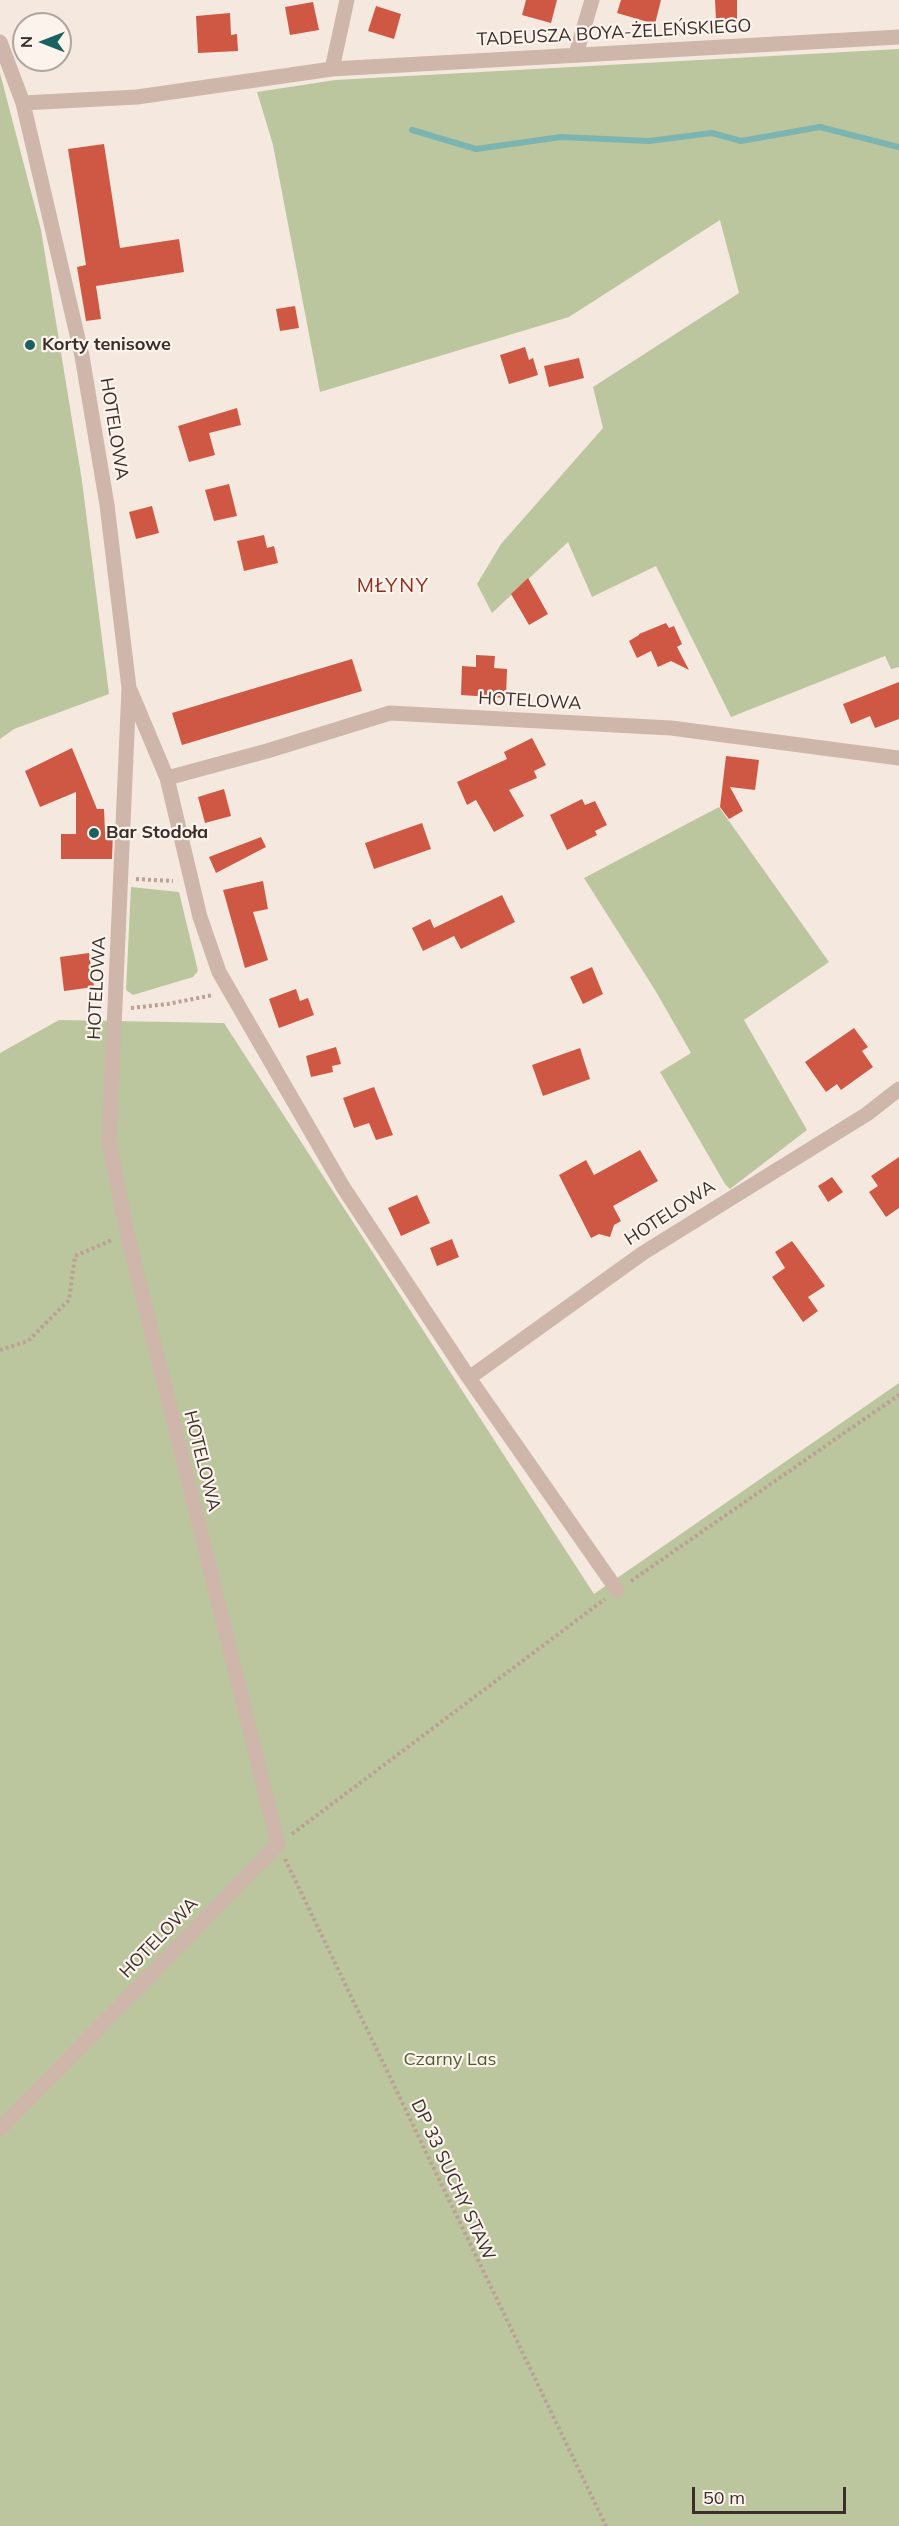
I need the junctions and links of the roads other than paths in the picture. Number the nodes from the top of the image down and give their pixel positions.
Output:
1 (347, 0) edge
2 (592, 0) edge
3 (899, 37) edge
4 (0, 42) edge
5 (576, 54) junction
6 (332, 69) junction
7 (23, 103) junction
8 (129, 688) junction
9 (899, 758) edge
10 (167, 778) junction
11 (899, 1089) edge
12 (469, 1378) junction
13 (617, 1590) road end
14 (0, 2129) edge

1 - 6 street
2 - 5 street
3 - 5 street, TADEUSZA BOYA-ŻELEŃSKIEGO
4 - 7 street, HOTELOWA
5 - 6 street, TADEUSZA BOYA-ŻELEŃSKIEGO
6 - 7 street, TADEUSZA BOYA-ŻELEŃSKIEGO
7 - 8 street, HOTELOWA
8 - 10 street, HOTELOWA
8 - 14 street, HOTELOWA
9 - 10 street, HOTELOWA
10 - 12 street, HOTELOWA
11 - 12 street, HOTELOWA
12 - 13 street, HOTELOWA

